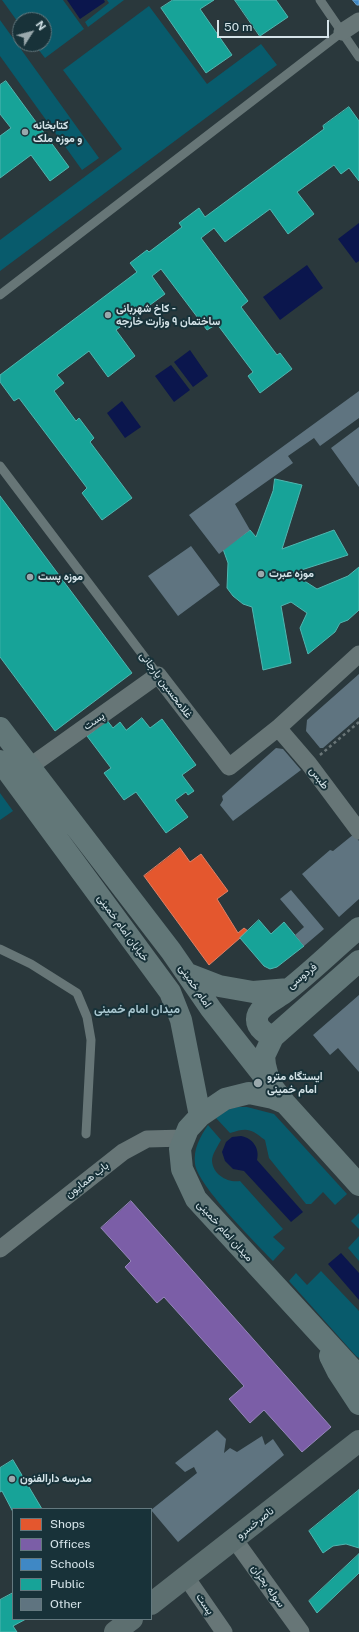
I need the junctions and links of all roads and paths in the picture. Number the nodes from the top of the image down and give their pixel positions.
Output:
1 (320, 0) edge
2 (359, 20) edge
3 (342, 32) junction
4 (359, 57) edge
5 (0, 296) edge
6 (0, 466) edge
7 (359, 654) edge
8 (158, 675) junction
9 (359, 722) edge
10 (0, 728) edge
11 (278, 728) junction
12 (0, 761) edge
13 (309, 764) junction
14 (29, 767) junction
15 (359, 831) edge
16 (359, 928) edge
17 (0, 949) edge
18 (359, 961) edge
19 (188, 974) junction
20 (289, 989) junction
21 (273, 1037) junction
22 (270, 1084) junction
23 (286, 1103) junction
24 (200, 1116) junction
25 (86, 1134) dead end
26 (185, 1138) junction
27 (359, 1185) edge
28 (0, 1249) edge
29 (320, 1335) junction
30 (359, 1373) edge
31 (359, 1404) edge
32 (359, 1441) edge
33 (234, 1539) junction
34 (186, 1577) junction
35 (152, 1603) edge
36 (131, 1620) edge
37 (115, 1632) edge
38 (224, 1632) edge
39 (301, 1632) edge

1 - 3 lane
2 - 3 street
3 - 4 lane
3 - 5 lane
6 - 8 lane, غلامحسین یارجانی
7 - 11 street, غلامحسین یارجانی
8 - 11 street, غلامحسین یارجانی
8 - 14 street, پست
9 - 13 path
10 - 14 main road
11 - 13 street, طبس
12 - 24 main road, خیابان امام خمینی
13 - 15 street, طبس
14 - 19 main road, امام خمینی
16 - 20 main road, فردوسی
17 - 25 lane
18 - 21 main road
19 - 20 main road, فردوسی
19 - 22 main road, امام خمینی
20 - 21 main road
21 - 22 main road
22 - 23 main road, امام خمینی
23 - 24 main road, میدان امام خمینی
23 - 27 main road
24 - 26 main road, میدان امام خمینی
26 - 28 street, باب همایون
26 - 29 main road, میدان امام خمینی
29 - 30 main road, میدان امام خمینی
29 - 31 main road
32 - 33 main road, ناصرخسرو
33 - 34 main road, ناصرخسرو
33 - 39 street, سوله بحران
34 - 35 main road, ناصرخسرو
34 - 38 street, پست
36 - 37 main road

